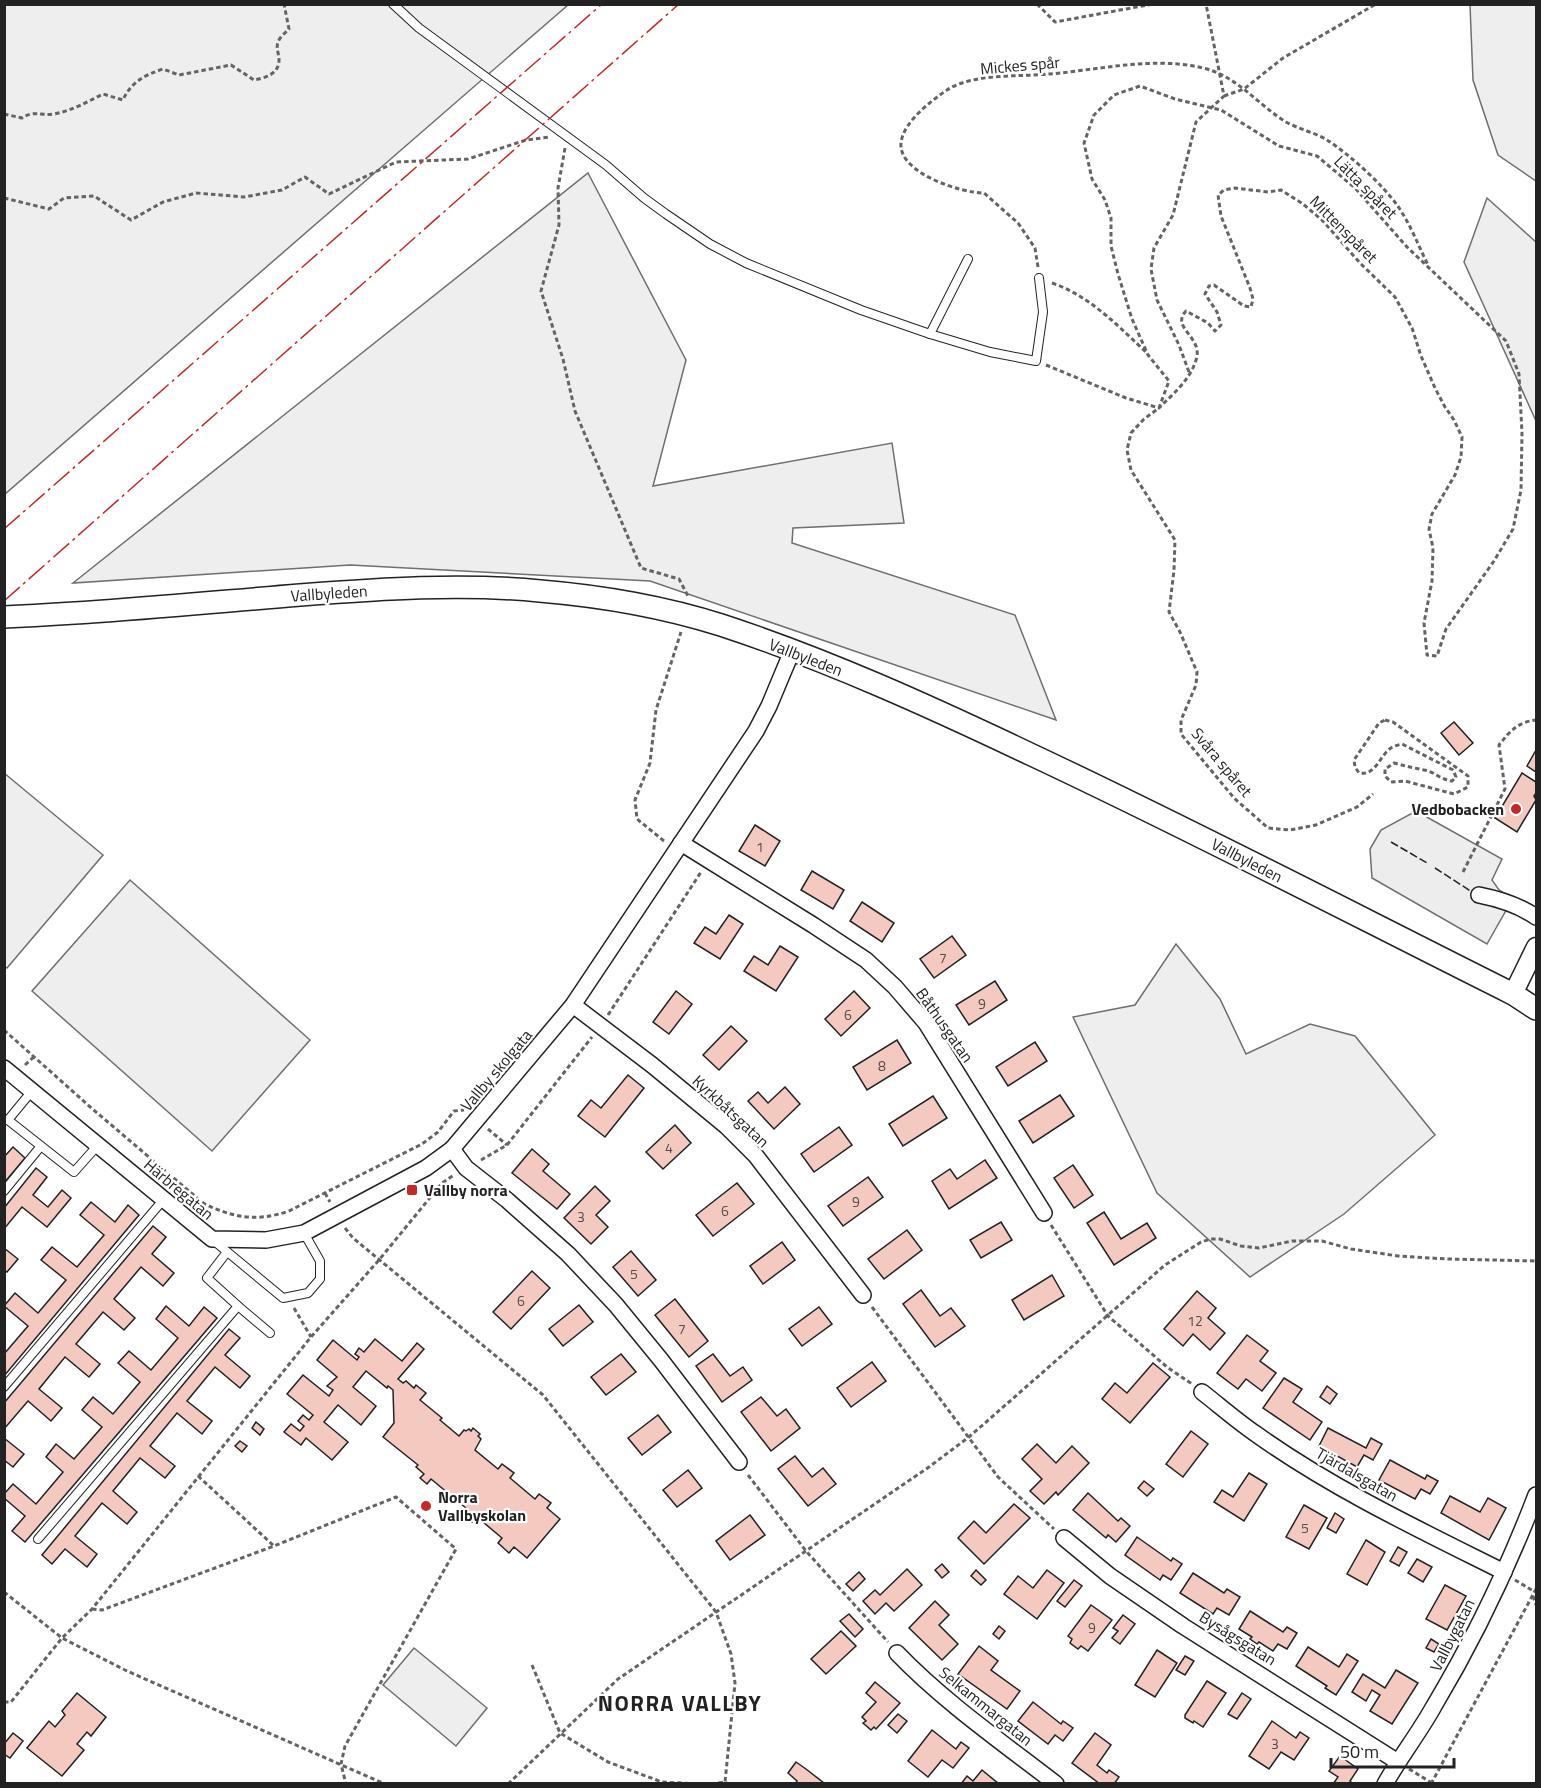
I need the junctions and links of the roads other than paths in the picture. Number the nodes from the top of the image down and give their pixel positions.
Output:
1 (393, 4) edge
2 (969, 259) dead end
3 (1039, 278) road end
4 (930, 334) junction
5 (4, 617) edge
6 (792, 651) junction
7 (678, 847) junction
8 (1479, 894) dead end
9 (1536, 917) edge
10 (1536, 947) edge
11 (1513, 994) junction
12 (573, 1005) junction
13 (1536, 1009) edge
14 (4, 1068) edge
15 (33, 1091) junction
16 (98, 1145) junction
17 (41, 1146) junction
18 (452, 1149) junction
19 (4, 1191) edge
20 (164, 1200) junction
21 (1044, 1213) road end
22 (304, 1233) junction
23 (212, 1239) junction
24 (227, 1252) junction
25 (863, 1295) road end
26 (238, 1306) junction
27 (270, 1334) dead end
28 (4, 1387) edge
29 (1202, 1392) road end
30 (739, 1462) road end
31 (1536, 1495) edge
32 (1064, 1538) road end
33 (38, 1539) dead end
34 (1504, 1572) junction
35 (897, 1653) road end
36 (1398, 1762) junction
37 (1056, 1784) edge
38 (1384, 1784) edge

1 - 4 lane
2 - 4 lane
3 - 4 lane
5 - 6 main road, Vallbyleden
6 - 7 street, Vallby skolgata
6 - 11 main road, Vallbyleden
7 - 12 street, Vallby skolgata
7 - 21 street, Båthusgatan
8 - 9 street
10 - 11 street
11 - 13 main road, Vallbyleden
12 - 18 street, Vallby skolgata
12 - 25 street, Kyrkbåtsgatan
14 - 15 street, Härbregatan
15 - 16 street, Härbregatan
15 - 17 lane
16 - 17 lane
16 - 20 street, Härbregatan
17 - 19 lane
18 - 22 street, Härbregatan
18 - 30 street
20 - 23 street, Härbregatan
20 - 28 lane
22 - 23 street, Härbregatan
22 - 24 lane
23 - 24 lane
24 - 26 lane
26 - 27 lane
26 - 33 lane
29 - 34 street, Tjärdalsgatan
31 - 34 street, Vallbygatan
32 - 36 street, Bysågsgatan
34 - 36 street, Vallbygatan
35 - 37 street, Selkammargatan
36 - 38 street, Vallbygatan

